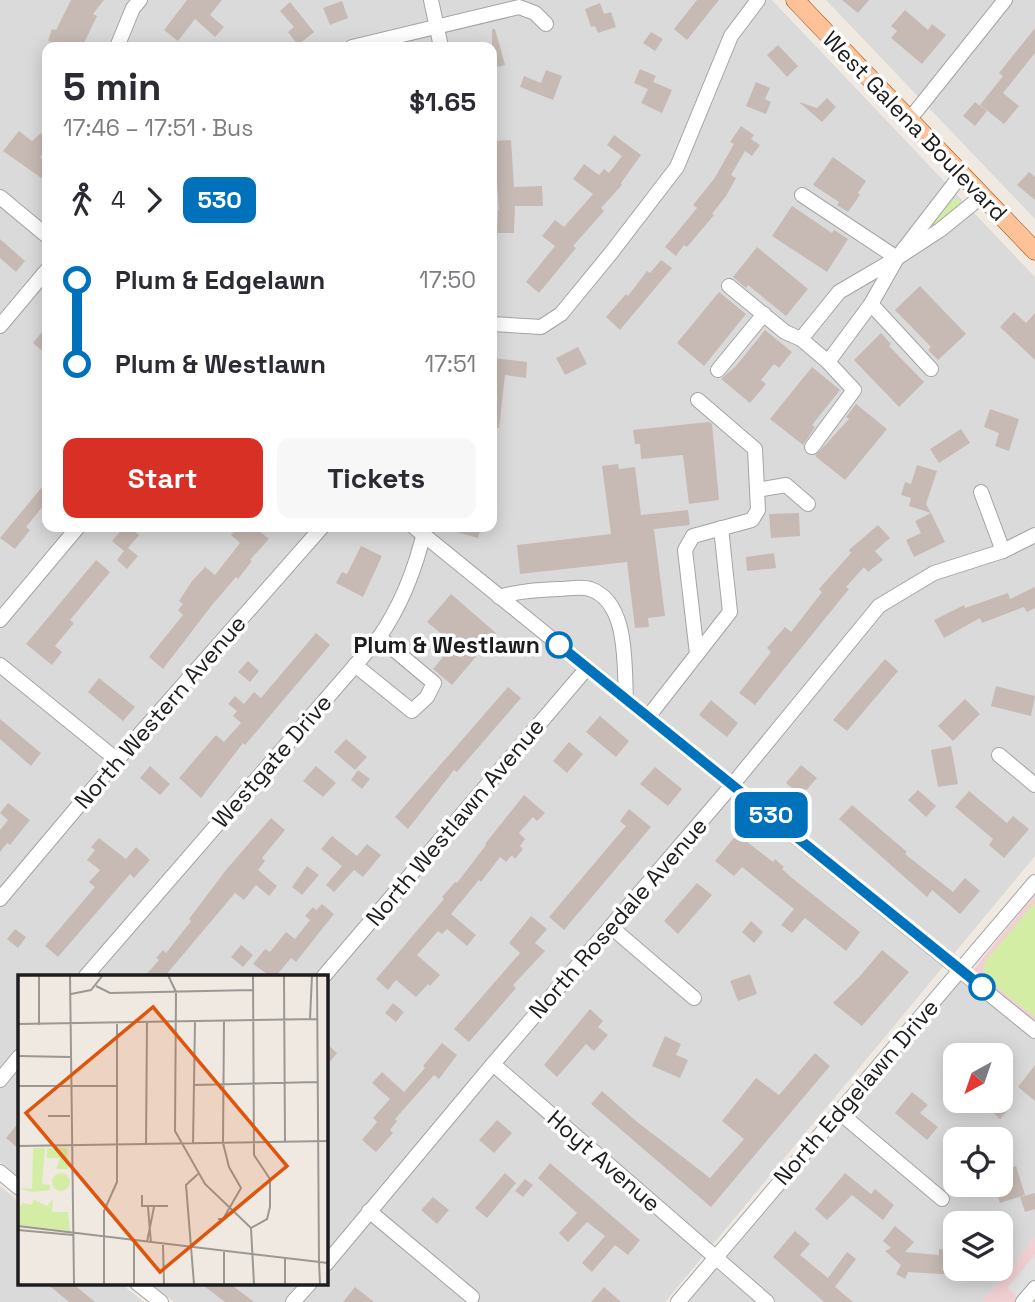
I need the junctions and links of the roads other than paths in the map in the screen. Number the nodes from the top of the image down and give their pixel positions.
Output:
1 (140, 0) edge
2 (430, 0) edge
3 (758, 0) edge
4 (795, 0) edge
5 (1005, 0) edge
6 (546, 24) dead end
7 (436, 27) junction
8 (119, 42) edge
9 (373, 42) edge
10 (440, 42) edge
11 (909, 120) junction
12 (961, 175) junction
13 (802, 195) dead end
14 (0, 197) edge
15 (982, 197) junction
16 (42, 232) edge
17 (1035, 251) edge
18 (897, 258) junction
19 (42, 276) edge
20 (729, 286) dead end
21 (871, 303) junction
22 (764, 314) junction
23 (497, 324) edge
24 (0, 326) edge
25 (802, 339) junction
26 (828, 362) junction
27 (930, 369) dead end
28 (718, 370) dead end
29 (698, 400) dead end
30 (812, 447) dead end
31 (757, 490) junction
32 (981, 492) dead end
33 (808, 504) dead end
34 (722, 528) junction
35 (74, 532) edge
36 (318, 532) edge
37 (420, 532) edge
38 (424, 532) edge
39 (1035, 535) edge
40 (1003, 551) junction
41 (499, 597) junction
42 (0, 620) edge
43 (379, 637) junction
44 (697, 654) junction
45 (0, 665) edge
46 (355, 665) junction
47 (587, 668) junction
48 (626, 699) junction
49 (648, 717) junction
50 (999, 755) dead end
51 (117, 760) junction
52 (733, 784) junction
53 (1035, 785) edge
54 (1035, 882) edge
55 (0, 899) edge
56 (611, 927) junction
57 (961, 970) junction
58 (87, 975) edge
59 (325, 975) edge
60 (694, 998) dead end
61 (1035, 1031) edge
62 (18, 1058) edge
63 (493, 1064) junction
64 (0, 1080) edge
65 (840, 1113) junction
66 (0, 1172) edge
67 (18, 1187) edge
68 (942, 1199) dead end
69 (369, 1211) junction
70 (715, 1258) junction
71 (327, 1263) edge
72 (138, 1284) edge
73 (309, 1284) edge
74 (1035, 1288) edge
75 (471, 1297) dead end
76 (161, 1302) edge
77 (293, 1302) edge
78 (678, 1302) edge
79 (767, 1302) edge
80 (1023, 1302) edge

1 - 8 street
2 - 7 street
3 - 23 street
4 - 11 main road, West Galena Boulevard
5 - 11 street
6 - 7 street
7 - 9 street
7 - 10 street
11 - 12 main road, West Galena Boulevard
12 - 15 main road, West Galena Boulevard
12 - 18 street
13 - 18 street
14 - 16 street
15 - 17 main road, West Galena Boulevard
15 - 18 street
18 - 21 street
18 - 25 street
19 - 24 street
20 - 22 street
21 - 26 street
21 - 27 street
22 - 25 street
22 - 28 street
25 - 26 street
26 - 30 street
29 - 31 street
31 - 33 street
31 - 34 street
32 - 40 street
34 - 44 street
34 - 44 street
35 - 42 street
36 - 51 street, North Western Avenue
37 - 43 street, Westgate Drive
38 - 41 street
39 - 40 street, North Rosedale Avenue
40 - 52 street, North Rosedale Avenue
41 - 47 street
41 - 48 street
43 - 46 street, Westgate Drive
43 - 46 street
44 - 49 street
45 - 51 street
46 - 58 street, Westgate Drive
47 - 48 street
47 - 59 street, North Westlawn Avenue
48 - 49 street
49 - 52 street
50 - 53 street
51 - 55 street, North Western Avenue
52 - 56 street, North Rosedale Avenue
52 - 57 street
54 - 57 street, North Edgelawn Drive
56 - 60 street
56 - 63 street, North Rosedale Avenue
57 - 61 street
57 - 65 street, North Edgelawn Drive
62 - 64 street
63 - 69 street, North Rosedale Avenue
63 - 70 street, Hoyt Avenue
65 - 68 street
65 - 70 street, North Edgelawn Drive
66 - 67 street
69 - 71 street, North Rosedale Avenue
69 - 75 street
70 - 78 street, North Edgelawn Drive
70 - 79 street, Hoyt Avenue
72 - 76 street
73 - 77 street
74 - 80 street

